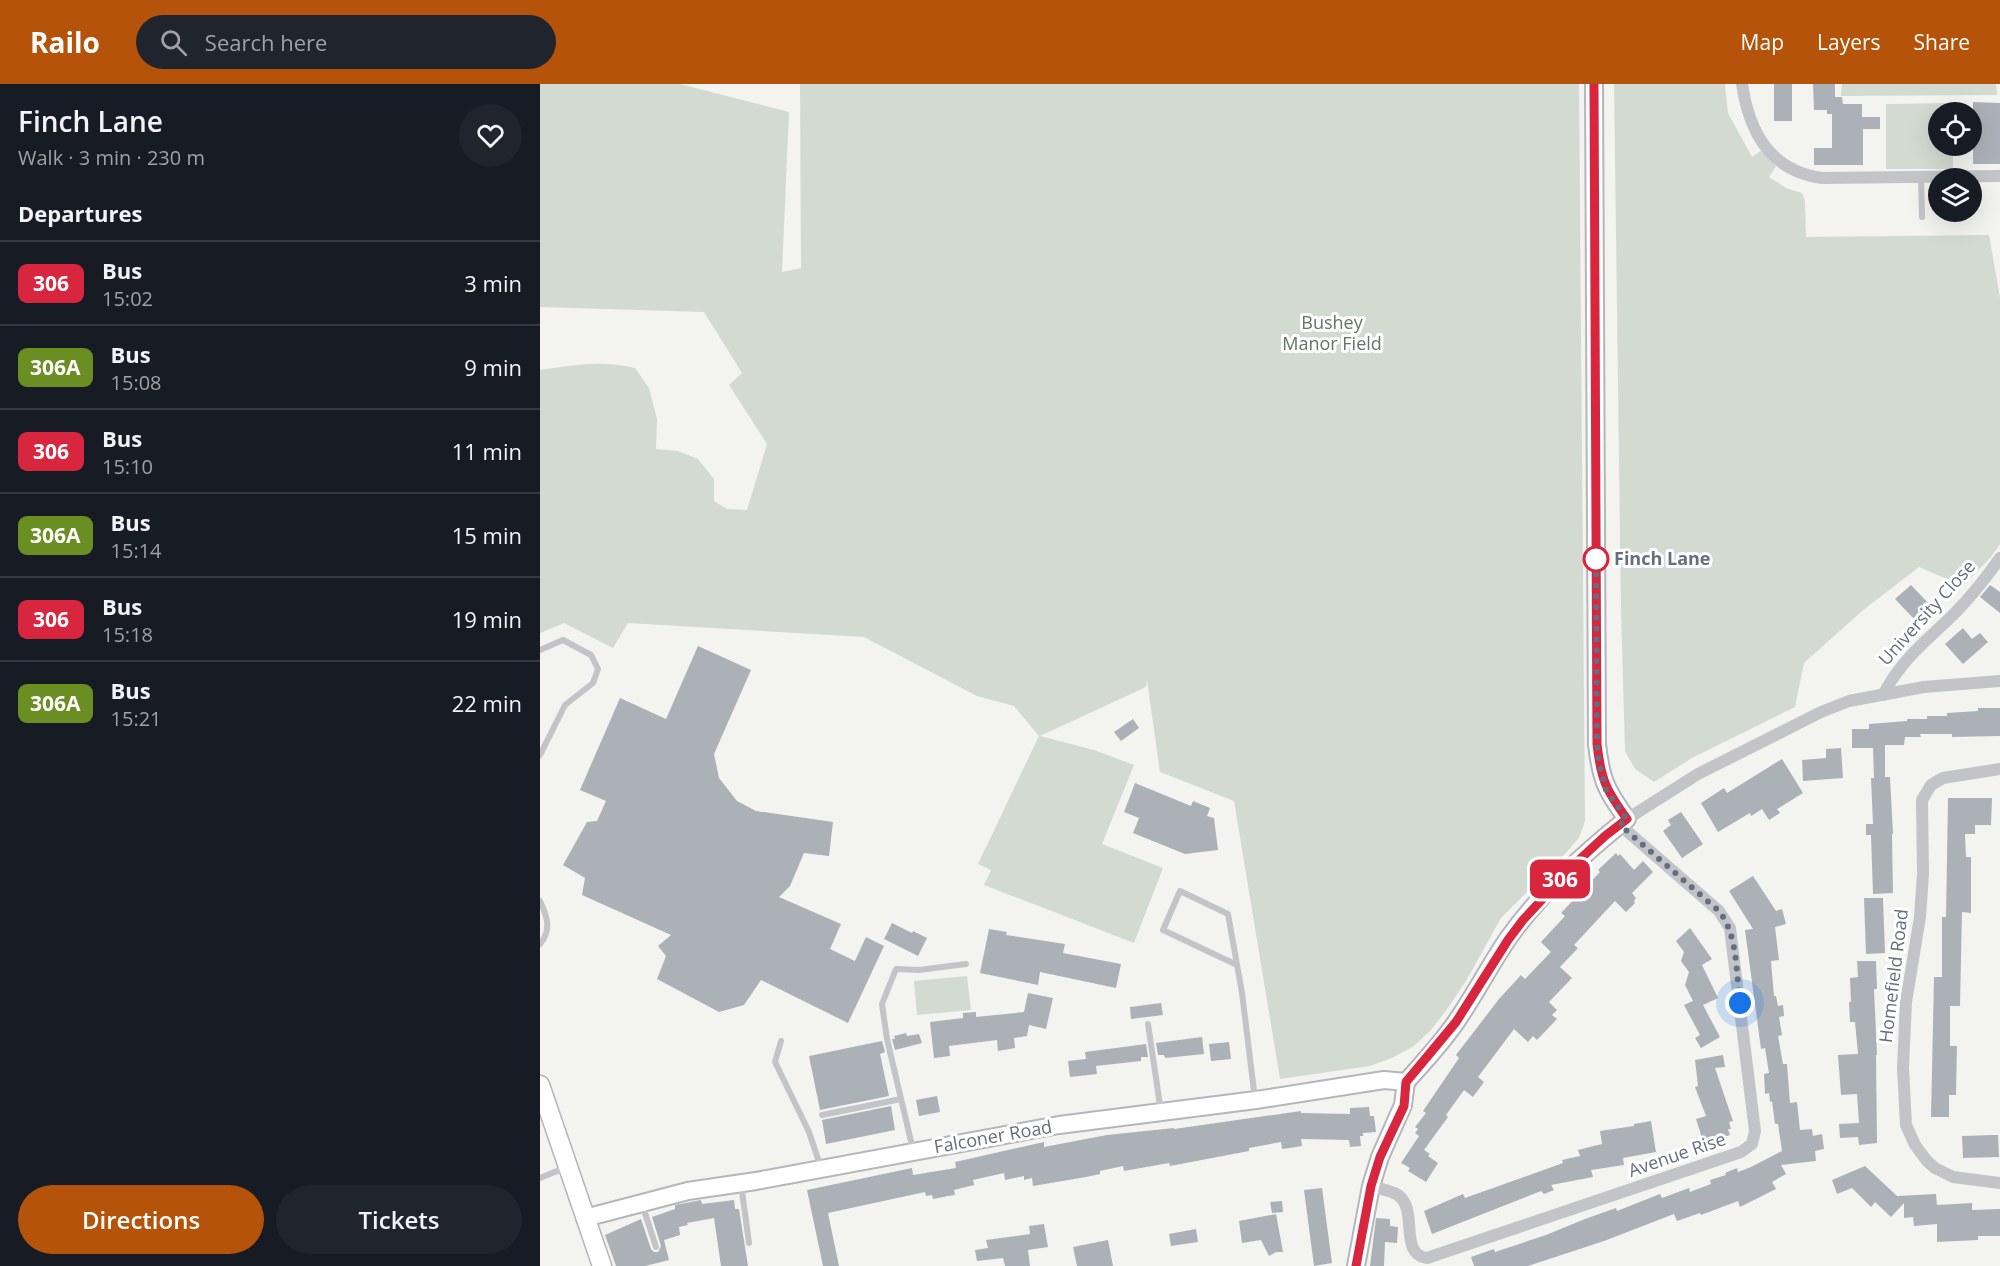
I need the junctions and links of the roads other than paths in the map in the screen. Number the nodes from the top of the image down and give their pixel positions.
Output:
1 (1594, 84) edge
2 (1742, 84) edge
3 (2000, 176) edge
4 (1921, 177) junction
5 (1922, 217) dead end
6 (2000, 558) edge
7 (540, 650) edge
8 (2000, 681) edge
9 (1883, 695) junction
10 (540, 755) edge
11 (2000, 769) edge
12 (1623, 822) junction
13 (540, 901) edge
14 (540, 944) edge
15 (966, 964) dead end
16 (1237, 965) junction
17 (1148, 1024) dead end
18 (781, 1041) dead end
19 (1406, 1082) junction
20 (540, 1085) edge
21 (901, 1099) junction
22 (1256, 1100) junction
23 (1161, 1112) junction
24 (822, 1115) dead end
25 (913, 1151) junction
26 (569, 1166) junction
27 (821, 1169) junction
28 (540, 1179) edge
29 (741, 1183) junction
30 (2000, 1183) edge
31 (1371, 1186) junction
32 (642, 1202) junction
33 (585, 1218) junction
34 (748, 1243) dead end
35 (656, 1247) dead end
36 (602, 1266) edge
37 (1356, 1266) edge

1 - 12 street
2 - 4 street
3 - 4 street
4 - 5 lane
6 - 9 street, University Close
7 - 10 lane
8 - 9 street
9 - 12 street
11 - 30 street, Homefield Road
12 - 19 street
12 - 31 street, Avenue Rise
13 - 14 lane
15 - 21 lane
16 - 16 lane
16 - 22 lane
17 - 23 lane
18 - 27 lane
19 - 22 street, Falconer Road
19 - 31 street
20 - 26 main road
21 - 24 lane
21 - 25 lane
22 - 23 street, Falconer Road
23 - 25 street, Falconer Road
25 - 27 street, Falconer Road
26 - 28 lane
26 - 33 main road
27 - 29 street, Falconer Road
29 - 32 street, Falconer Road
29 - 34 lane
31 - 37 street
32 - 33 street, Falconer Road
32 - 35 lane
33 - 36 main road

